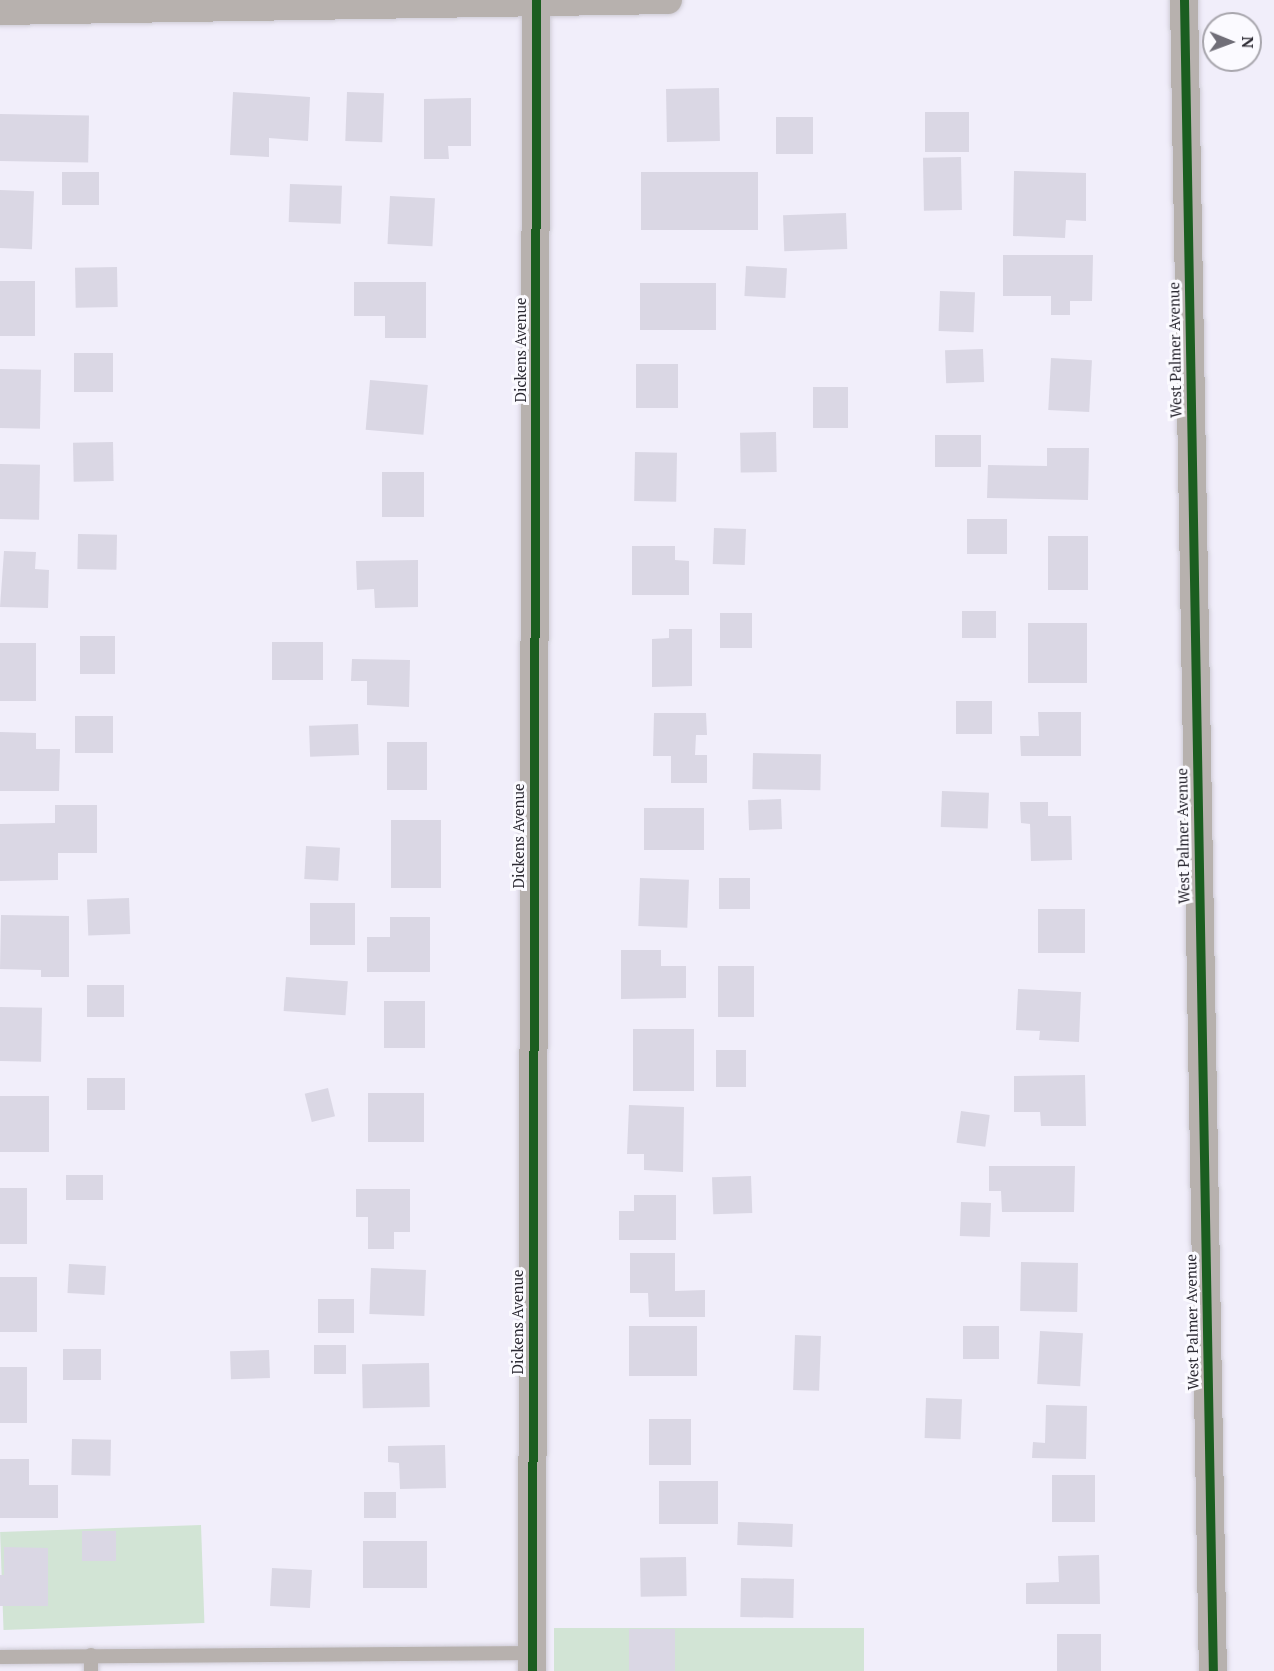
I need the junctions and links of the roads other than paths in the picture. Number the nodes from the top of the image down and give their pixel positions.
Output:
1 (668, 0) edge
2 (1184, 0) edge
3 (536, 1) edge
4 (0, 11) edge
5 (90, 1655) junction
6 (0, 1657) edge
7 (532, 1662) edge
8 (91, 1671) edge
9 (1213, 1671) edge

1 - 3 street
2 - 9 street, West Palmer Avenue
3 - 4 street
3 - 7 street, Dickens Avenue
5 - 6 lane
5 - 7 lane
5 - 8 lane

